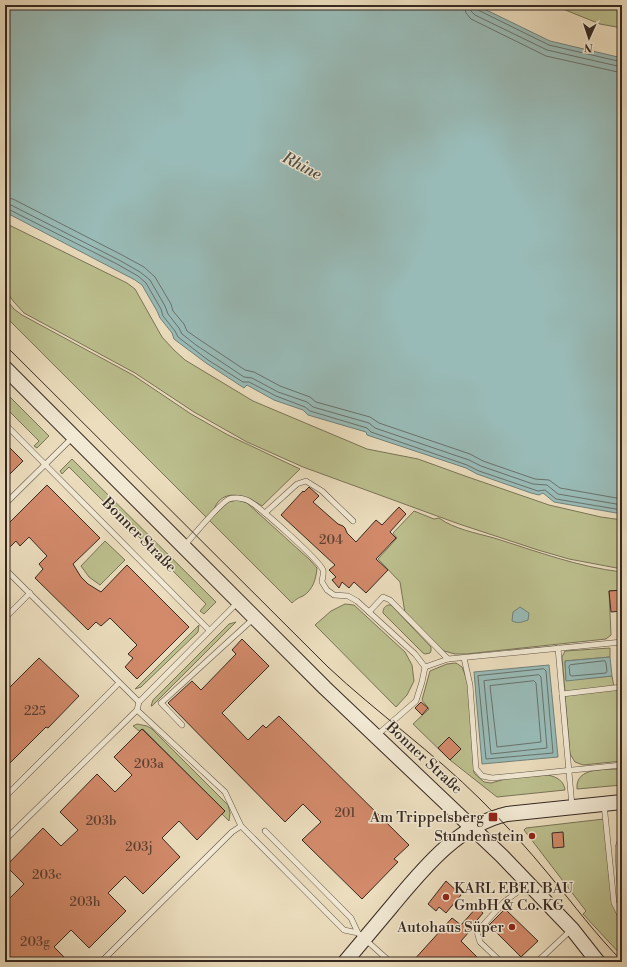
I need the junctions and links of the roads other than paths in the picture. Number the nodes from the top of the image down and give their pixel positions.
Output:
1 (5, 368) edge
2 (5, 424) edge
3 (73, 436) junction
4 (45, 464) junction
5 (5, 504) edge
6 (265, 513) junction
7 (353, 521) dead end
8 (184, 546) junction
9 (5, 569) edge
10 (30, 594) junction
11 (238, 602) junction
12 (369, 612) junction
13 (5, 618) edge
14 (254, 618) junction
15 (209, 630) junction
16 (622, 642) edge
17 (558, 648) junction
18 (464, 658) junction
19 (448, 659) junction
20 (425, 667) junction
21 (119, 682) junction
22 (622, 687) edge
23 (562, 694) junction
24 (139, 702) junction
25 (138, 710) junction
26 (182, 724) dead end
27 (376, 736) junction
28 (622, 765) edge
29 (569, 770) junction
30 (5, 797) edge
31 (622, 802) edge
32 (604, 804) junction
33 (572, 807) junction
34 (241, 826) junction
35 (473, 829) junction
36 (265, 831) dead end
37 (622, 836) edge
38 (5, 840) edge
39 (621, 846) edge
40 (529, 884) junction
41 (622, 895) edge
42 (622, 920) edge
43 (572, 929) junction
44 (362, 936) junction
45 (101, 962) edge
46 (345, 962) edge
47 (385, 962) edge
48 (501, 962) edge
49 (537, 962) edge
50 (598, 962) edge

1 - 3 main road, Bonner Straße
2 - 4 lane, Bonner Straße
3 - 4 lane
3 - 8 main road, Bonner Straße
4 - 5 lane
4 - 15 lane, Bonner Straße
6 - 7 lane
6 - 8 lane
6 - 12 lane
8 - 11 main road, Bonner Straße
9 - 10 lane
10 - 13 lane
10 - 21 lane
11 - 14 main road, Bonner Straße
11 - 15 lane
12 - 19 lane
12 - 20 lane
14 - 26 lane
14 - 27 main road, Bonner Straße
15 - 24 lane
16 - 17 lane
17 - 18 lane
17 - 23 lane
18 - 19 lane
18 - 29 lane
19 - 20 lane
20 - 27 lane
21 - 24 lane
21 - 30 lane
22 - 23 lane
23 - 29 lane
24 - 25 lane
25 - 34 lane
25 - 38 lane
27 - 35 main road, Bonner Straße
28 - 29 lane
29 - 33 lane
31 - 32 main road
32 - 33 main road
32 - 42 lane
33 - 35 main road
34 - 44 lane
34 - 45 lane
35 - 40 main road, Bonner Straße
35 - 44 main road
36 - 44 lane
37 - 39 lane
39 - 41 lane
40 - 43 main road, Bonner Straße
40 - 48 lane
43 - 49 lane
43 - 50 main road, Bonner Straße
44 - 46 main road
44 - 47 lane

